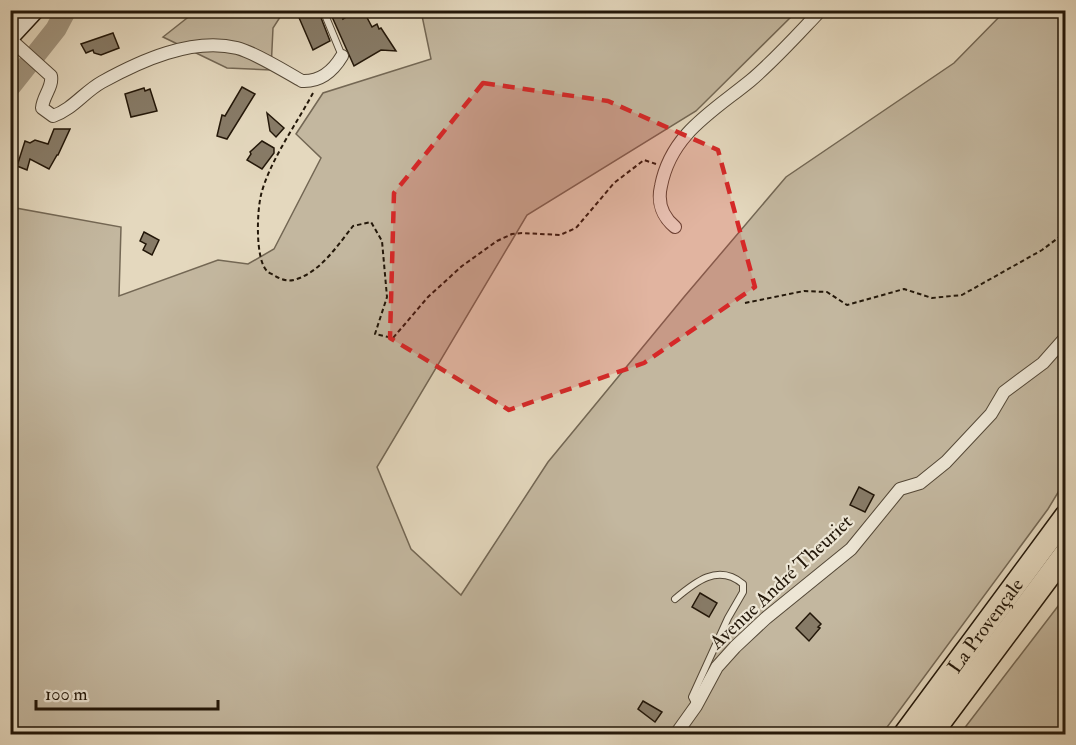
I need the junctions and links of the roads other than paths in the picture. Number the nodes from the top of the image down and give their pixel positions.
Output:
1 (36, 10) edge
2 (323, 10) edge
3 (821, 10) edge
4 (13, 41) edge
5 (342, 56) joint
6 (675, 227) dead end
7 (1065, 337) edge
8 (1065, 516) edge
9 (1065, 553) edge
10 (675, 599) dead end
11 (696, 706) junction
12 (676, 735) edge
13 (905, 735) edge
14 (931, 735) edge

1 - 4 main road
2 - 5 lane
3 - 6 street
4 - 5 street
7 - 11 street, Avenue André Theuriet
8 - 13 highway, La Provençale
9 - 14 highway, La Provençale
10 - 11 lane
11 - 12 street, Avenue André Theuriet

